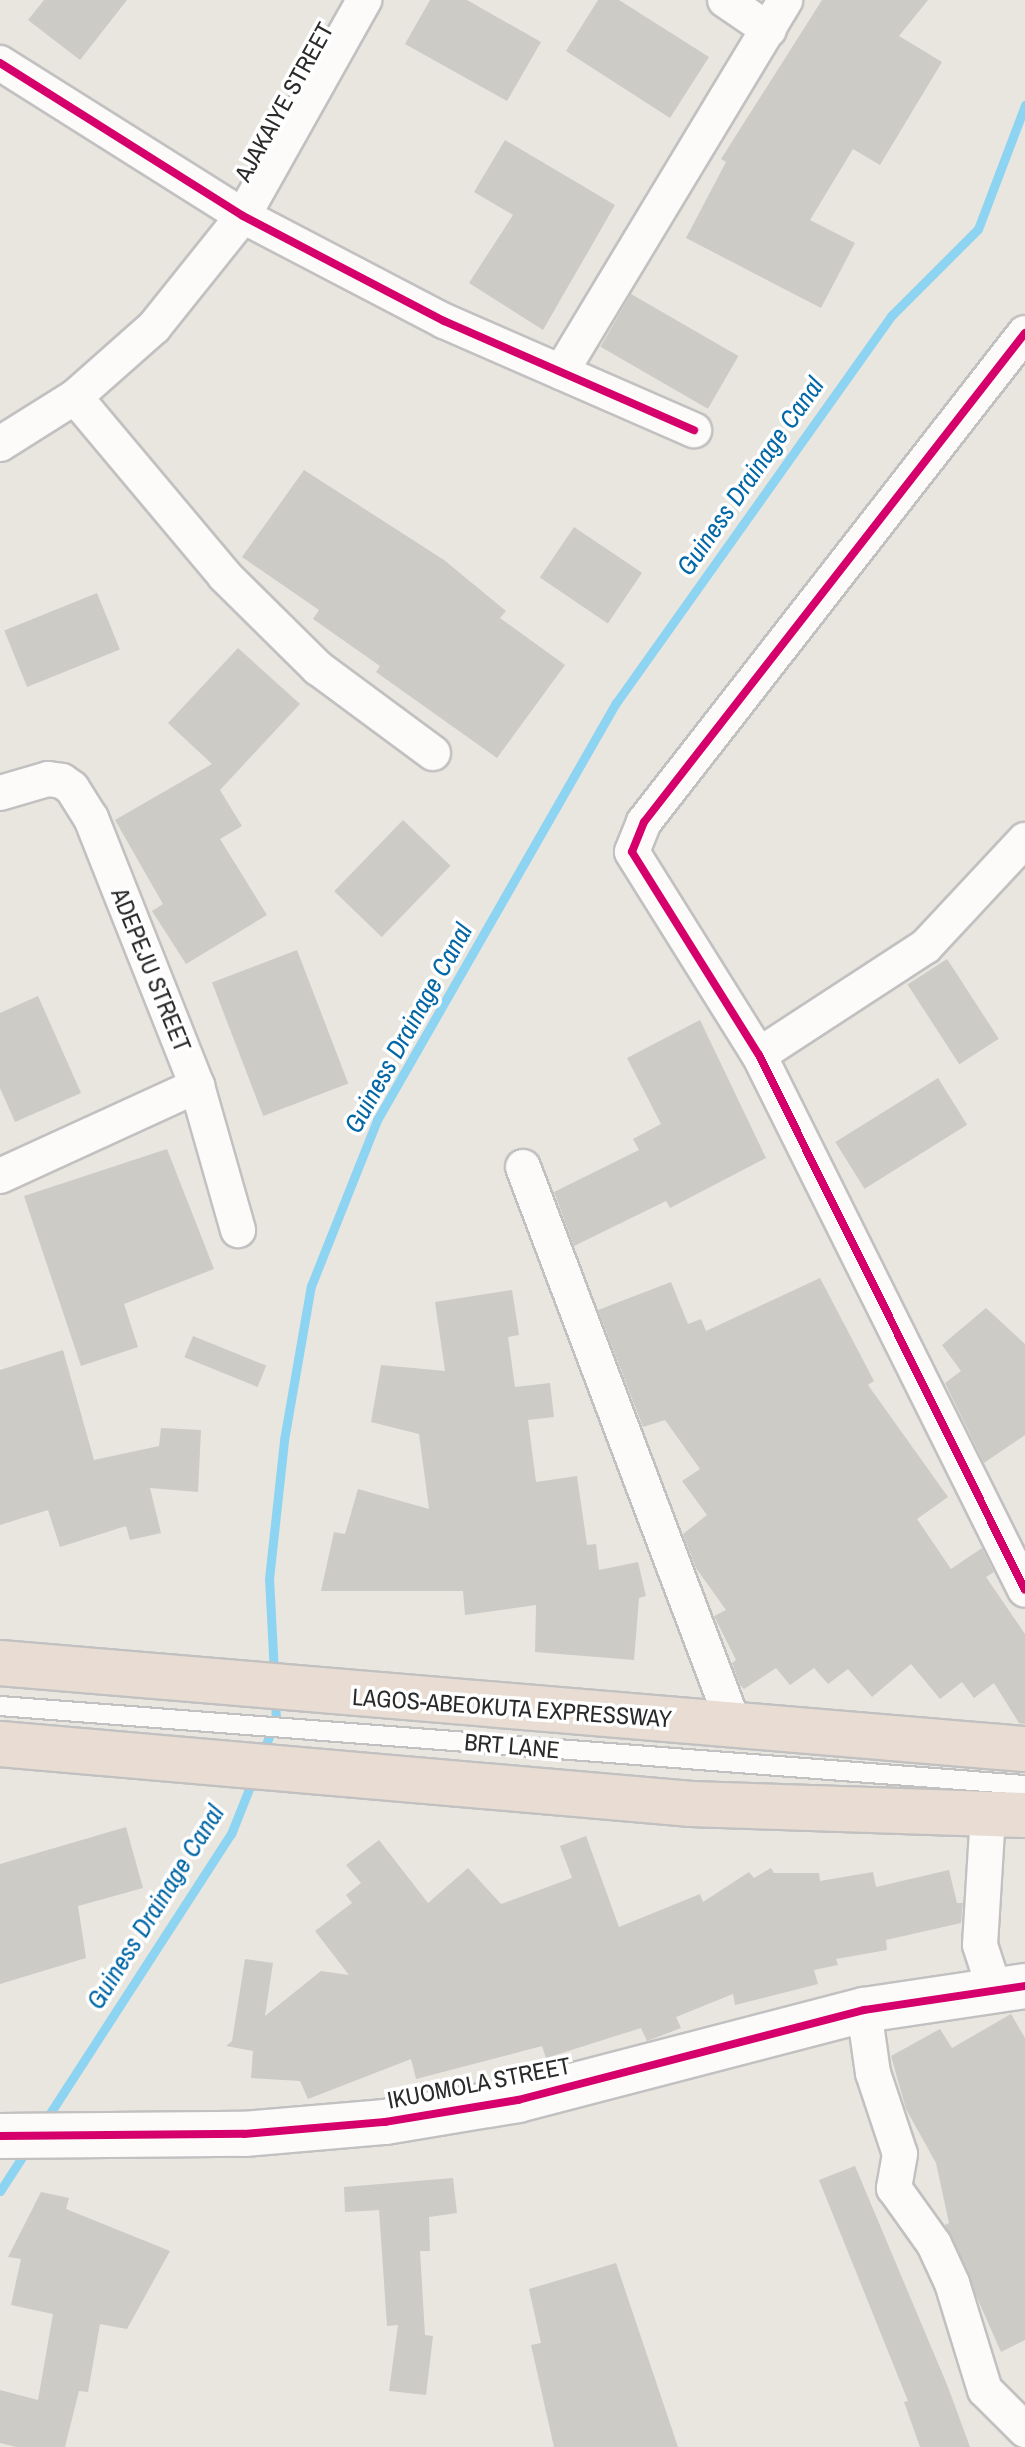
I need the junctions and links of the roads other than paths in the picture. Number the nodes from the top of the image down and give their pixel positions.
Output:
1 (364, 0) edge
2 (725, 0) edge
3 (785, 0) edge
4 (769, 30) junction
5 (0, 63) edge
6 (243, 216) junction
7 (1025, 333) edge
8 (561, 372) junction
9 (75, 397) junction
10 (694, 430) dead end
11 (0, 444) edge
12 (433, 753) dead end
13 (0, 793) edge
14 (1025, 840) edge
15 (759, 1055) junction
16 (197, 1086) junction
17 (523, 1167) dead end
18 (0, 1176) edge
19 (238, 1230) dead end
20 (1025, 1590) edge
21 (0, 1663) edge
22 (0, 1706) edge
23 (209, 1723) junction
24 (734, 1725) junction
25 (333, 1732) junction
26 (0, 1744) edge
27 (1025, 1749) edge
28 (1025, 1785) edge
29 (1007, 1815) edge
30 (1010, 1987) edge
31 (864, 2010) junction
32 (0, 2136) edge
33 (1025, 2430) edge

1 - 6 street, AJAKAIYE STREET
2 - 4 street
3 - 4 street
4 - 8 street
5 - 6 street
6 - 8 street
6 - 9 street, AJAKAIYE STREET
7 - 15 street
8 - 10 street
9 - 11 street, AJAKAIYE STREET
9 - 12 street
13 - 16 street, ADEPEJU STREET
14 - 15 street
15 - 20 street
16 - 18 street
16 - 19 street, ADEPEJU STREET
17 - 24 street
21 - 23 highway, LAGOS-ABEOKUTA EXPRESSWAY
22 - 23 lane
23 - 25 highway, LAGOS-ABEOKUTA EXPRESSWAY
23 - 25 highway, LAGOS-ABEOKUTA EXPRESSWAY
23 - 26 highway, LAGOS-ABEOKUTA EXPRESSWAY
24 - 25 highway, LAGOS-ABEOKUTA EXPRESSWAY
24 - 27 highway, LAGOS-ABEOKUTA EXPRESSWAY
25 - 28 lane, BRT LANE
25 - 29 highway, LAGOS-ABEOKUTA EXPRESSWAY
29 - 30 street
30 - 31 street, IKUOMOLA STREET
31 - 32 street, IKUOMOLA STREET
31 - 33 street

